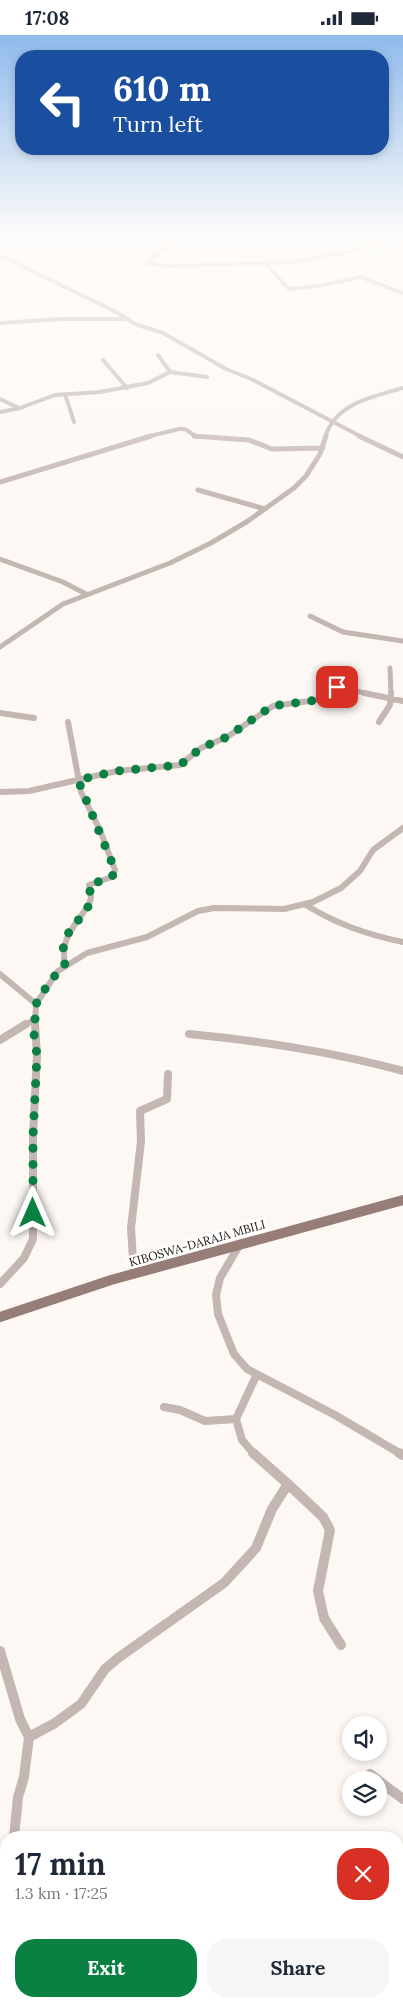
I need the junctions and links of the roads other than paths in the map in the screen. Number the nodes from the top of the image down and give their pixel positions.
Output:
1 (153, 330) edge
2 (158, 355) dead end
3 (103, 360) dead end
4 (170, 372) junction
5 (207, 377) dead end
6 (127, 388) junction
7 (403, 388) edge
8 (65, 394) junction
9 (0, 399) edge
10 (20, 408) junction
11 (0, 412) edge
12 (74, 422) dead end
13 (332, 423) junction
14 (322, 448) junction
15 (403, 457) edge
16 (0, 482) edge
17 (198, 490) dead end
18 (265, 509) junction
19 (0, 559) edge
20 (86, 594) junction
21 (310, 615) dead end
22 (403, 641) edge
23 (0, 647) edge
24 (390, 668) dead end
25 (390, 698) junction
26 (403, 701) edge
27 (0, 713) edge
28 (34, 718) dead end
29 (379, 722) dead end
30 (68, 723) dead end
31 (78, 780) junction
32 (0, 792) edge
33 (403, 828) edge
34 (306, 905) junction
35 (403, 942) edge
36 (65, 965) junction
37 (0, 974) edge
38 (36, 1004) junction
39 (35, 1019) junction
40 (189, 1034) dead end
41 (0, 1040) edge
42 (403, 1071) edge
43 (168, 1075) dead end
44 (403, 1200) edge
45 (240, 1243) junction
46 (134, 1274) junction
47 (0, 1284) edge
48 (0, 1317) edge
49 (257, 1374) junction
50 (164, 1407) dead end
51 (236, 1419) junction
52 (403, 1455) edge
53 (288, 1484) junction
54 (341, 1645) dead end
55 (0, 1651) edge
56 (29, 1737) junction
57 (387, 1787) edge
58 (403, 1799) edge
59 (15, 1831) edge

1 - 13 street
2 - 4 street
3 - 6 street
4 - 5 street
4 - 6 street
6 - 8 street
7 - 13 street
8 - 10 street
8 - 12 street
9 - 10 street
10 - 11 street
13 - 14 street
13 - 15 street
14 - 16 street
14 - 18 street
17 - 18 street
18 - 20 street
19 - 20 street
20 - 23 street
21 - 22 street
24 - 25 street
25 - 26 street
25 - 29 street
25 - 31 street
27 - 28 street
30 - 31 street
31 - 32 street
31 - 36 street
33 - 34 street
34 - 35 street
34 - 36 street
36 - 38 street
37 - 38 street
38 - 39 street
39 - 41 street
39 - 47 street
40 - 42 street
43 - 46 street
44 - 45 main road, KIBOSWA-DARAJA MBILI
45 - 46 main road, KIBOSWA-DARAJA MBILI
45 - 49 street
46 - 48 main road, KIBOSWA-DARAJA MBILI
49 - 51 street
49 - 52 street
50 - 51 street
51 - 53 street
53 - 54 street
53 - 56 street
55 - 56 street
56 - 59 street
57 - 58 street

